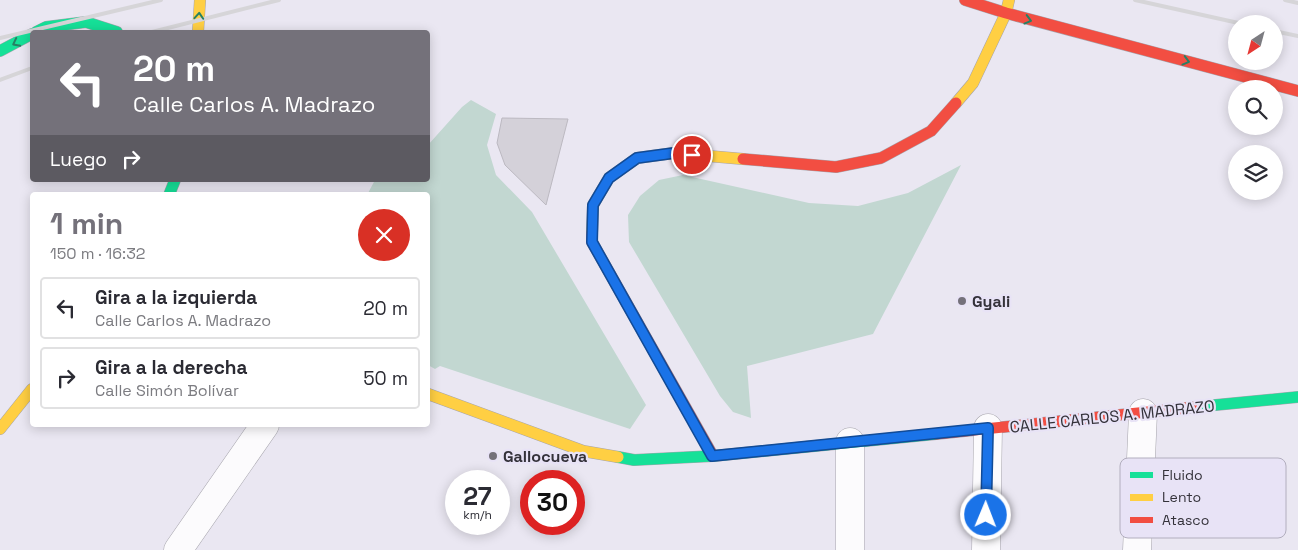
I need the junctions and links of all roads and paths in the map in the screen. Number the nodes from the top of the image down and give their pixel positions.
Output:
1 (200, 0) edge
2 (965, 0) edge
3 (1009, 0) edge
4 (1006, 13) junction
5 (40, 30) edge
6 (112, 30) edge
7 (198, 30) edge
8 (30, 35) edge
9 (0, 51) edge
10 (1298, 91) edge
11 (30, 391) edge
12 (430, 395) edge
13 (1298, 397) edge
14 (1143, 413) junction
15 (264, 427) edge
16 (988, 428) junction
17 (0, 429) edge
18 (850, 442) junction
19 (712, 456) junction
20 (1141, 458) edge
21 (178, 550) edge
22 (850, 550) edge
23 (986, 550) edge

7 -> 1 main road
2 - 4 main road
3 - 4 main road
4 -> 10 main road
4 - 19 main road
5 - 6 main road
8 -> 9 main road
11 - 17 main road
12 - 19 main road, CALLE CARLOS A. MADRAZO
13 - 14 main road, CALLE CARLOS A. MADRAZO
14 - 16 main road, CALLE CARLOS A. MADRAZO
14 - 20 street
15 - 21 street
16 - 18 main road, CALLE CARLOS A. MADRAZO
16 - 23 street
18 - 19 main road, CALLE CARLOS A. MADRAZO
18 - 22 street

